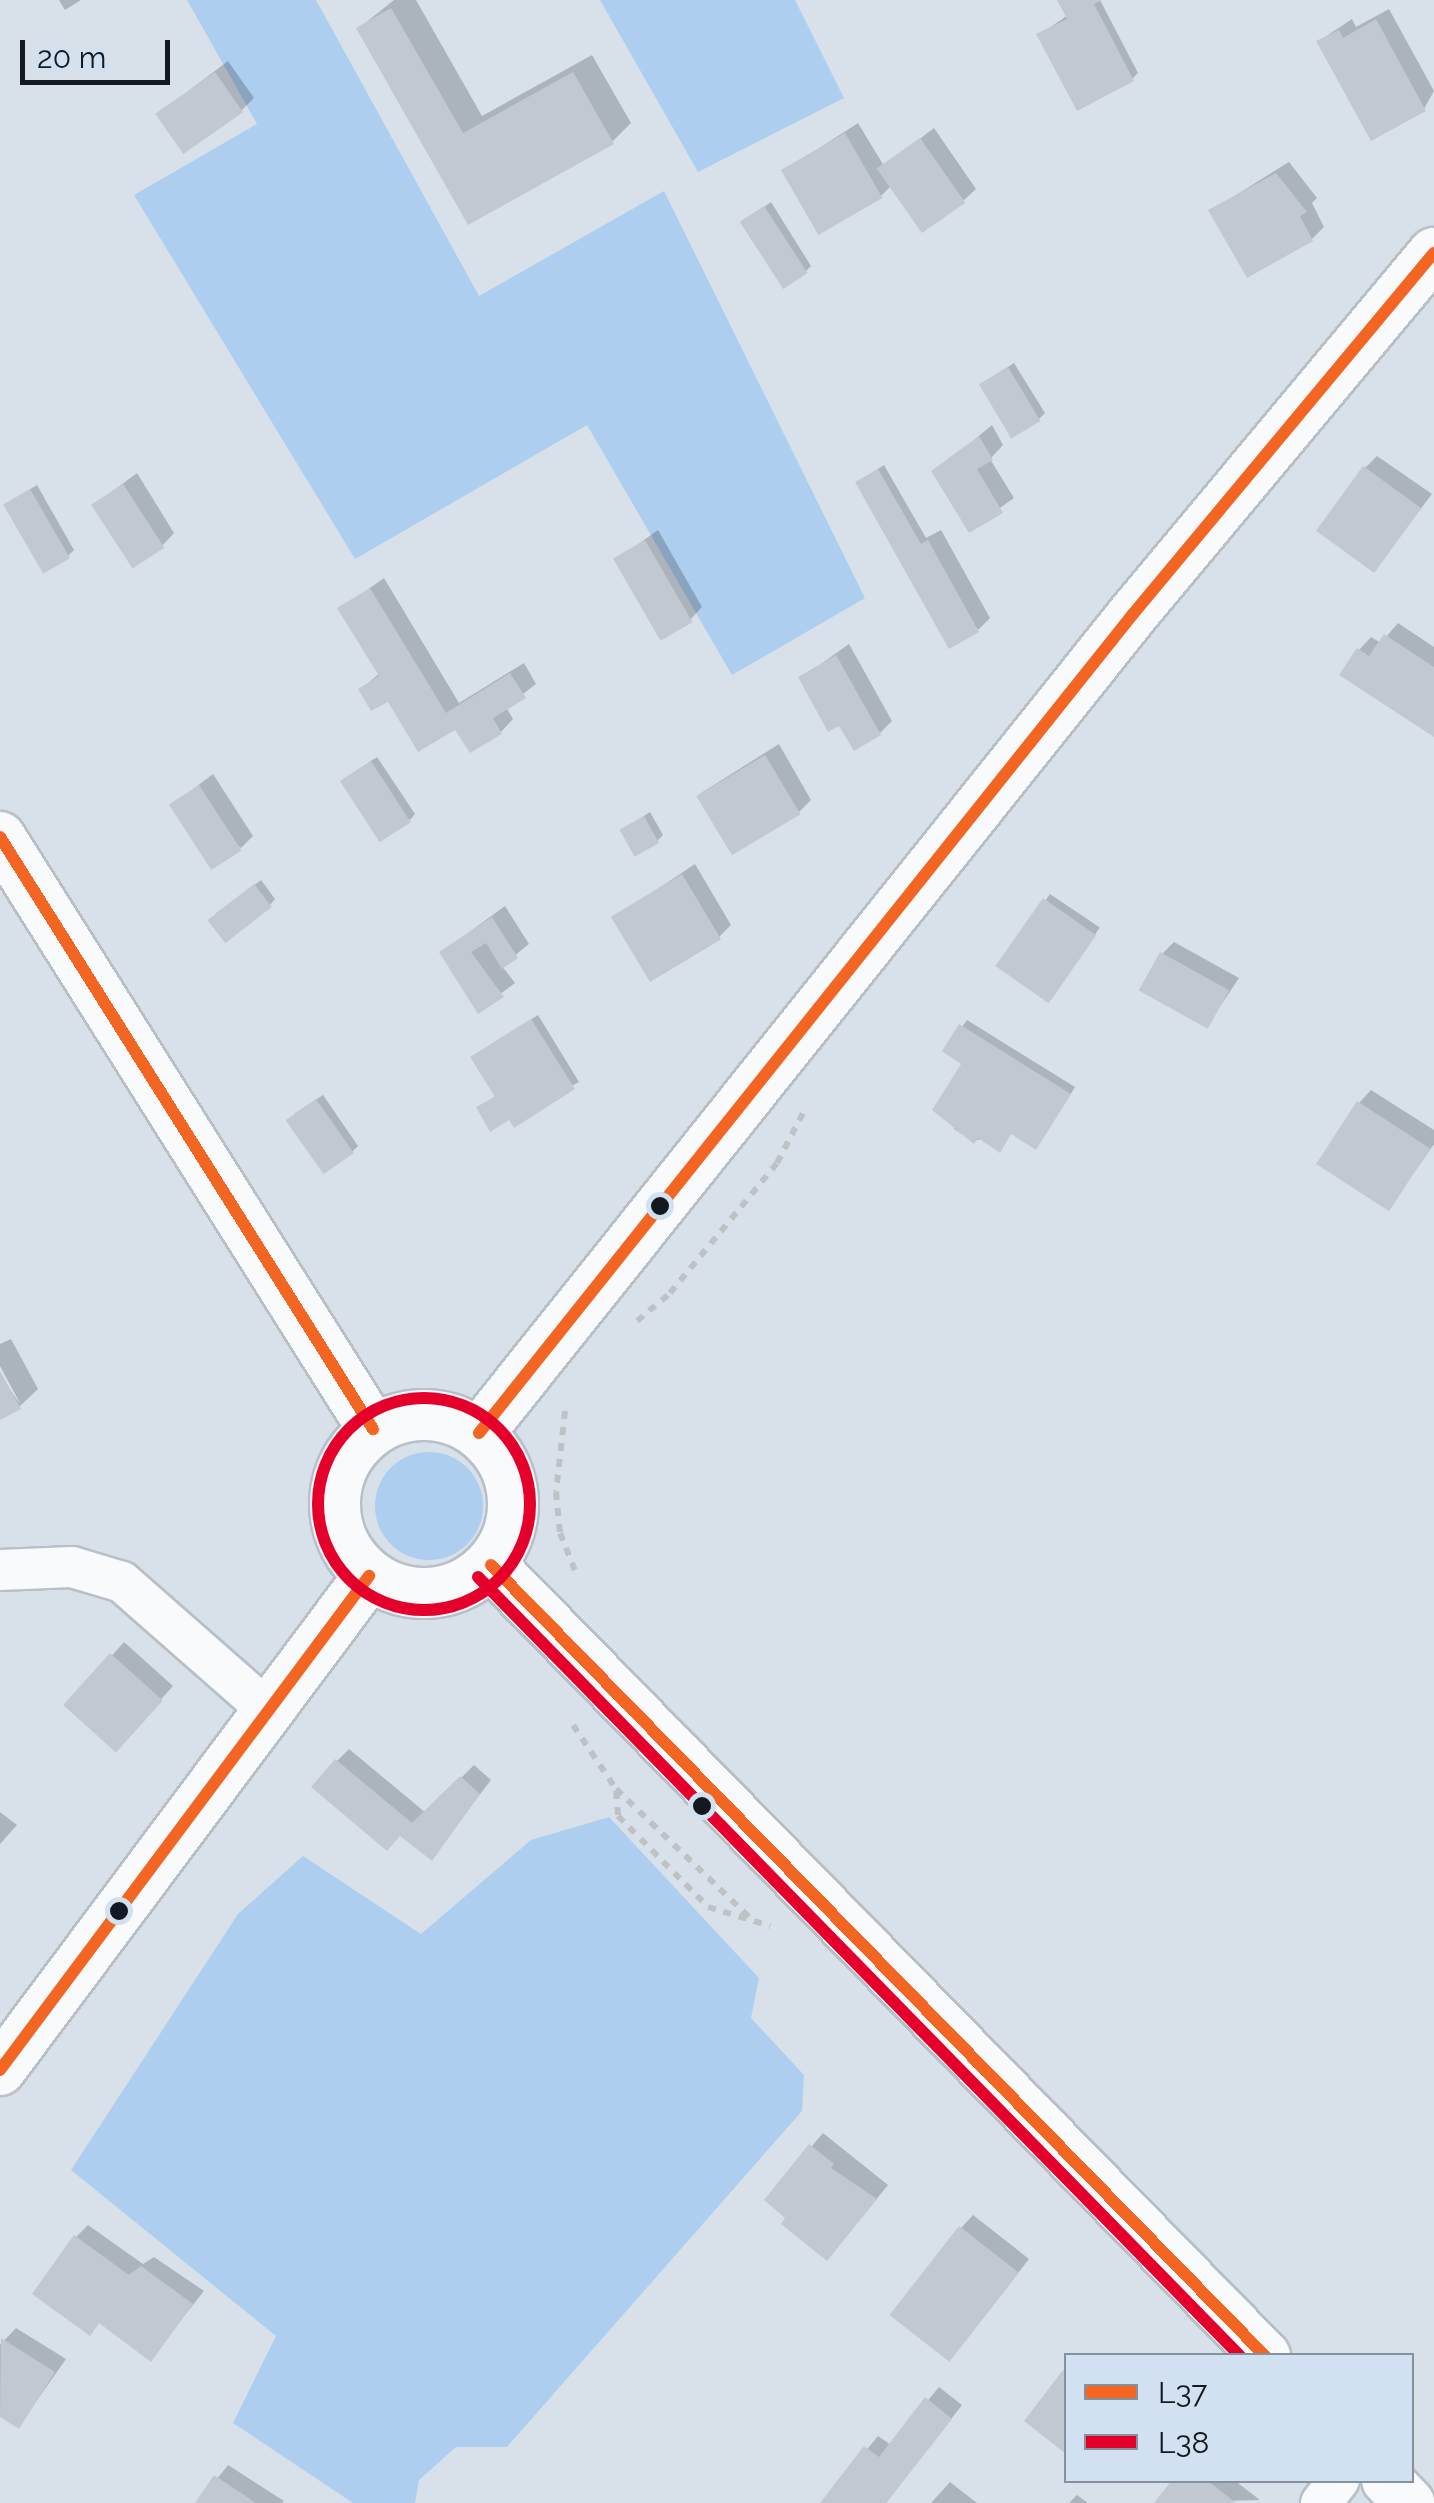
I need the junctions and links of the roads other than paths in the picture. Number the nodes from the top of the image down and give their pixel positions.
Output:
1 (1434, 253) edge
2 (0, 838) edge
3 (374, 1429) junction
4 (479, 1434) junction
5 (490, 1565) junction
6 (0, 1570) edge
7 (369, 1576) junction
8 (269, 1711) junction
9 (0, 2070) edge
10 (1262, 2353) edge
11 (1390, 2483) edge
12 (1409, 2503) edge

1 - 4 street
2 - 3 street
3 - 4 street
3 - 7 street
4 - 5 street
5 - 7 street
5 - 10 street
6 - 8 street
7 - 8 street
8 - 9 street
11 - 12 street

